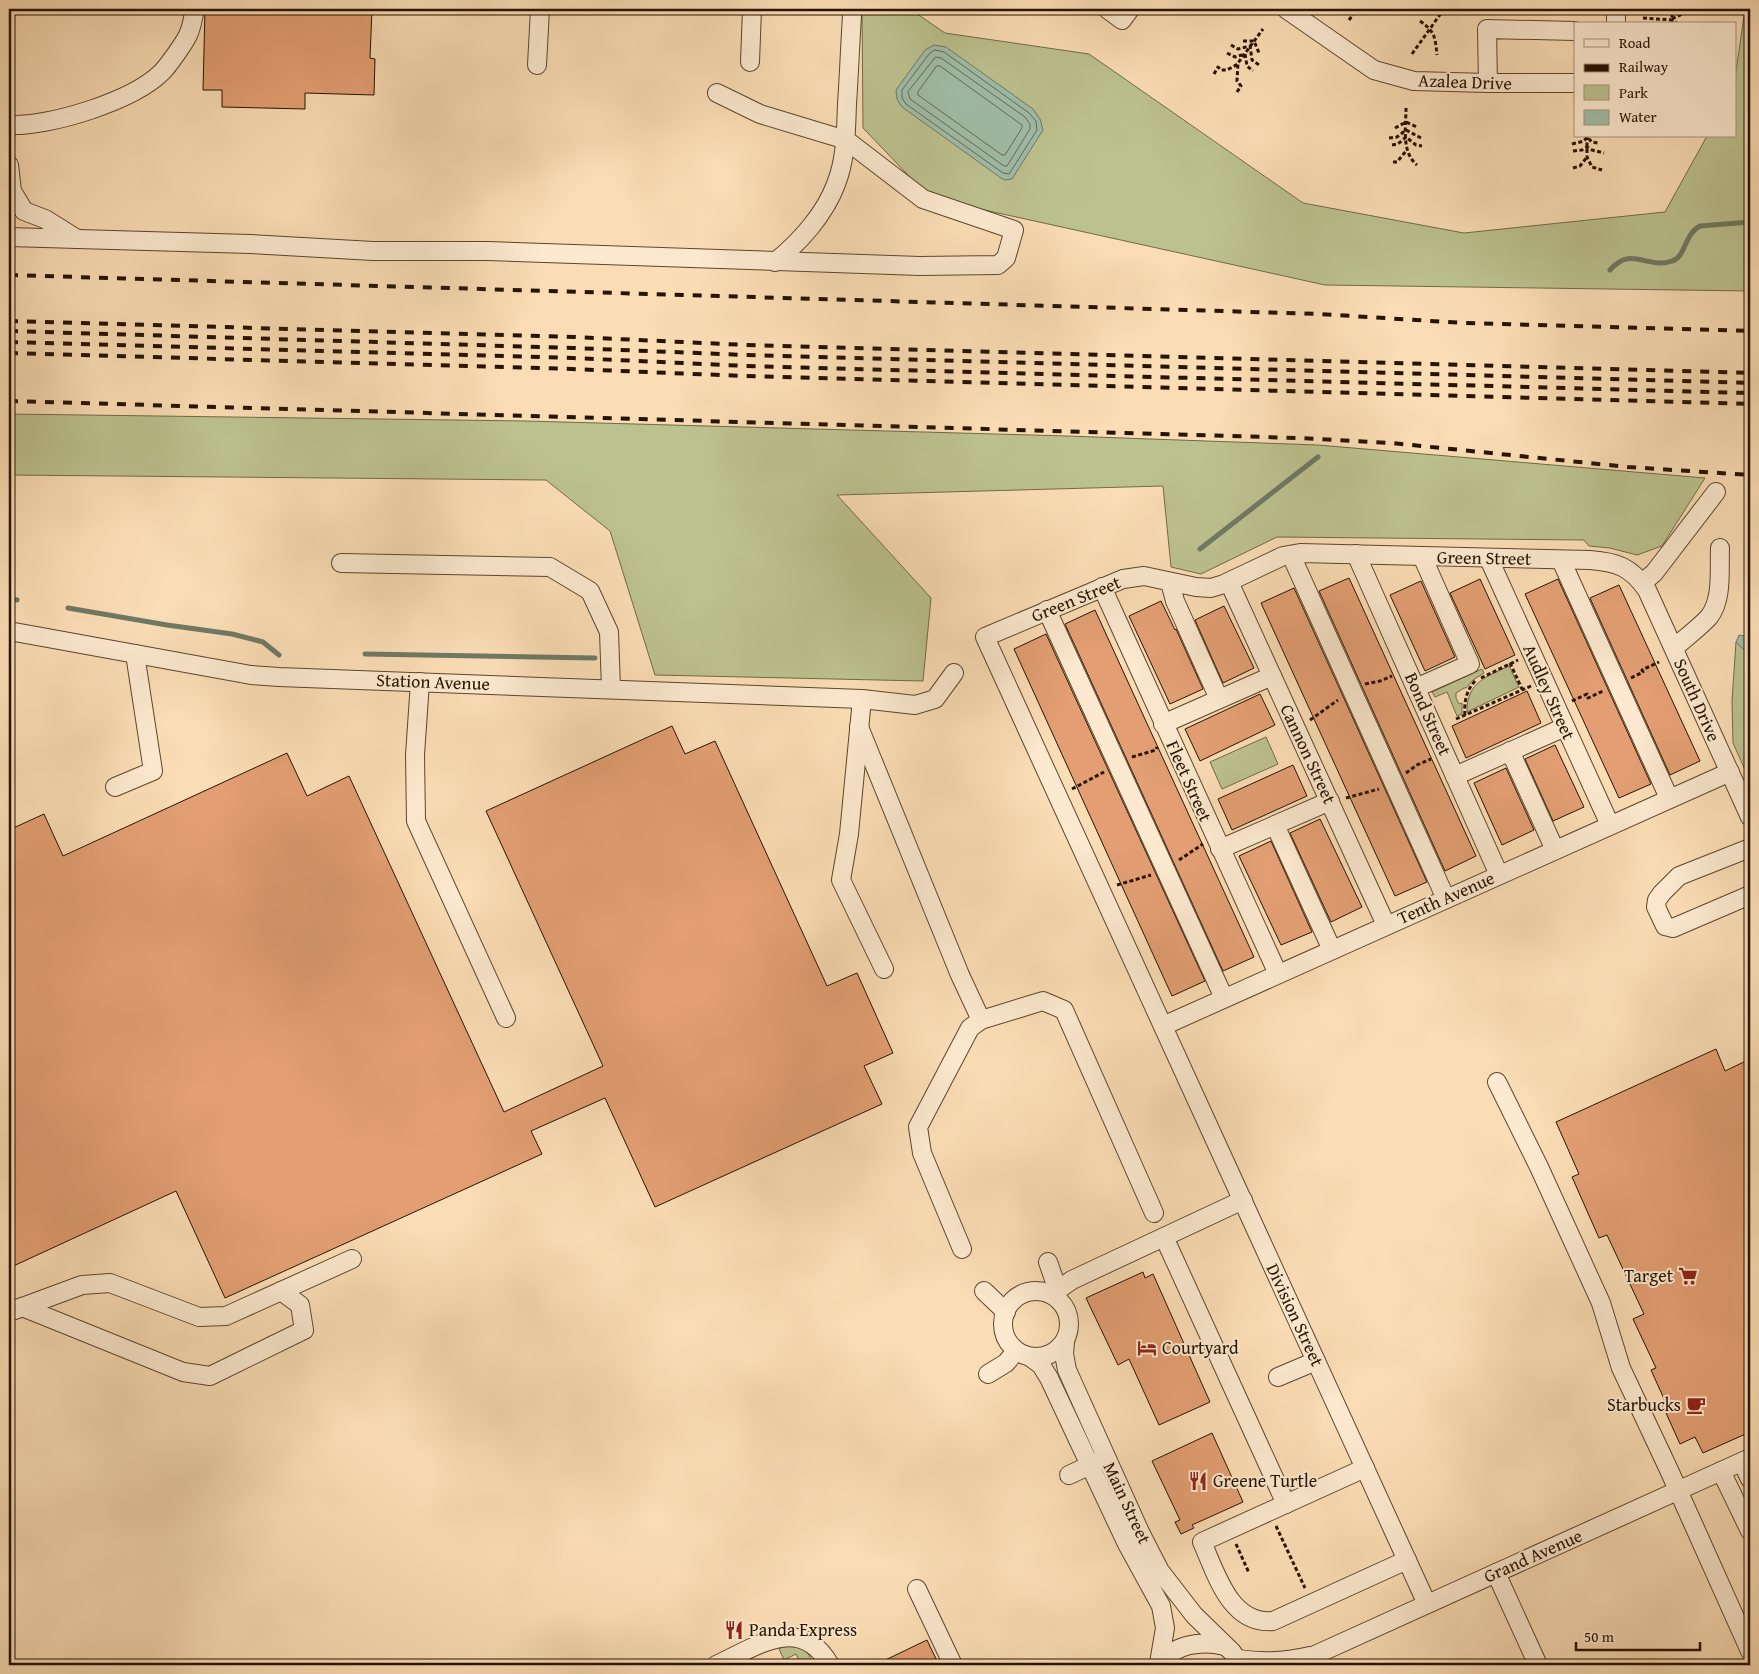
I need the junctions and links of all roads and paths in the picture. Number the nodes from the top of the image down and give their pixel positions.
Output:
1 (195, 9) edge
2 (540, 9) edge
3 (752, 9) edge
4 (850, 9) edge
5 (1107, 9) edge
6 (1130, 9) edge
7 (1286, 9) edge
8 (1357, 9) edge
9 (1444, 9) edge
10 (1616, 9) edge
11 (1672, 9) edge
12 (1692, 9) edge
13 (1643, 18) dead end
14 (1349, 20) dead end
15 (1420, 21) dead end
16 (1616, 22) edge
17 (1672, 22) edge
18 (1263, 28) dead end
19 (1430, 28) junction
20 (1574, 31) edge
21 (1243, 41) dead end
22 (1254, 41) junction
23 (1231, 45) dead end
24 (1250, 46) junction
25 (1227, 52) dead end
26 (1259, 53) dead end
27 (1245, 54) junction
28 (1412, 54) dead end
29 (1437, 55) dead end
30 (750, 62) dead end
31 (1238, 63) junction
32 (537, 65) dead end
33 (1258, 65) dead end
34 (1252, 71) dead end
35 (1214, 74) dead end
36 (1488, 83) junction
37 (1574, 83) edge
38 (1237, 92) dead end
39 (717, 93) dead end
40 (1406, 108) dead end
41 (1406, 122) junction
42 (9, 125) edge
43 (1417, 127) dead end
44 (1395, 128) dead end
45 (1406, 130) junction
46 (1406, 137) junction
47 (1389, 138) dead end
48 (1421, 138) dead end
49 (1586, 138) edge
50 (1587, 138) edge
51 (1588, 138) edge
52 (846, 140) junction
53 (1598, 143) dead end
54 (1572, 144) dead end
55 (1392, 145) dead end
56 (1422, 146) dead end
57 (1587, 147) junction
58 (1406, 150) junction
59 (1573, 151) dead end
60 (1604, 152) dead end
61 (1586, 157) junction
62 (1393, 162) dead end
63 (9, 165) edge
64 (1417, 165) dead end
65 (1573, 168) dead end
66 (1602, 170) dead end
67 (9, 237) edge
68 (76, 239) junction
69 (775, 262) junction
70 (1716, 492) dead end
71 (1720, 548) dead end
72 (1291, 554) junction
73 (1356, 554) junction
74 (1422, 556) junction
75 (1489, 559) junction
76 (1561, 560) junction
77 (341, 563) dead end
78 (1170, 582) junction
79 (1229, 582) junction
80 (1642, 583) junction
81 (1102, 587) junction
82 (1047, 610) junction
83 (9, 631) edge
84 (1674, 648) junction
85 (135, 654) junction
86 (1520, 659) dead end
87 (1659, 662) dead end
88 (1510, 663) junction
89 (954, 673) dead end
90 (1395, 675) dead end
91 (1272, 676) junction
92 (420, 682) junction
93 (1624, 682) dead end
94 (1532, 685) dead end
95 (1359, 687) dead end
96 (1416, 688) junction
97 (611, 689) junction
98 (1522, 689) junction
99 (1608, 689) dead end
100 (1343, 697) dead end
101 (862, 699) junction
102 (1219, 700) junction
103 (1571, 702) dead end
104 (1465, 715) junction
105 (1456, 719) dead end
106 (1310, 720) dead end
107 (1163, 724) junction
108 (859, 727) junction
109 (1564, 727) junction
110 (1160, 742) dead end
111 (1510, 751) junction
112 (1433, 758) dead end
113 (1124, 759) dead end
114 (1109, 769) dead end
115 (1730, 772) junction
116 (1455, 776) junction
117 (1400, 778) dead end
118 (116, 787) dead end
119 (1385, 787) dead end
120 (1072, 789) dead end
121 (1669, 798) junction
122 (1338, 800) junction
123 (1750, 817) edge
124 (1276, 825) junction
125 (1610, 825) junction
126 (1213, 846) junction
127 (1750, 848) edge
128 (1554, 850) junction
129 (1177, 860) dead end
130 (1156, 873) dead end
131 (1499, 875) junction
132 (1116, 886) dead end
133 (1750, 895) edge
134 (1446, 899) junction
135 (1386, 925) junction
136 (1332, 950) junction
137 (884, 969) dead end
138 (1278, 974) junction
139 (1224, 998) junction
140 (506, 1018) dead end
141 (980, 1020) junction
142 (1163, 1026) junction
143 (1496, 1082) dead end
144 (1243, 1200) junction
145 (1154, 1213) dead end
146 (1164, 1237) junction
147 (962, 1248) dead end
148 (352, 1259) dead end
149 (1048, 1262) dead end
150 (281, 1291) junction
151 (984, 1292) dead end
152 (1054, 1296) junction
153 (15, 1310) edge
154 (1006, 1312) junction
155 (1065, 1342) junction
156 (1023, 1354) junction
157 (1316, 1361) junction
158 (988, 1374) dead end
159 (1278, 1377) dead end
160 (1106, 1458) junction
161 (1746, 1460) edge
162 (1090, 1465) junction
163 (1365, 1468) junction
164 (1721, 1471) junction
165 (1069, 1475) dead end
166 (1750, 1479) edge
167 (1678, 1491) junction
168 (1278, 1508) junction
169 (1230, 1530) junction
170 (1750, 1531) edge
171 (1407, 1560) junction
172 (1249, 1573) dead end
173 (1496, 1573) junction
174 (918, 1589) dead end
175 (1312, 1604) junction
176 (1427, 1604) junction
177 (1225, 1646) junction
178 (1750, 1651) edge
179 (1315, 1655) junction
180 (1240, 1662) edge
181 (1158, 1664) edge
182 (716, 1665) edge
183 (830, 1665) edge
184 (953, 1665) edge
185 (1298, 1665) edge
186 (1538, 1665) edge

1 - 42 street
2 - 32 street
3 - 30 street
4 - 52 street
5 - 6 street
7 - 36 street, Azalea Drive
8 - 14 path
9 - 19 path
10 - 16 street
11 - 17 path
12 - 17 path
13 - 17 path
15 - 19 path
18 - 22 path
19 - 28 path
19 - 29 path
20 - 36 street
21 - 22 path
22 - 24 path
22 - 26 path
23 - 24 path
24 - 27 path
24 - 33 path
25 - 27 path
27 - 31 path
27 - 34 path
31 - 35 path
31 - 38 path
36 - 37 street, Azalea Drive
39 - 52 street
40 - 41 path
41 - 43 path
41 - 44 path
41 - 45 path
45 - 46 path
45 - 47 path
45 - 48 path
46 - 55 path
46 - 56 path
46 - 58 path
49 - 54 path
50 - 57 path
51 - 53 path
52 - 69 street
52 - 69 street
57 - 59 path
57 - 60 path
57 - 61 path
58 - 62 path
58 - 64 path
61 - 65 path
61 - 66 path
63 - 68 street
67 - 68 street
68 - 69 street
70 - 80 street
71 - 84 street
72 - 73 street, Green Street
72 - 79 street, Green Street
72 - 134 street
73 - 74 street, Green Street
73 - 96 street, Bond Street
74 - 75 street, Green Street
74 - 96 street
75 - 76 street, Green Street
75 - 109 street, Audley Street
76 - 80 street, Green Street
76 - 121 street
77 - 97 street
78 - 79 street, Green Street
78 - 81 street, Green Street
78 - 102 street
79 - 91 street, Cannon Street
80 - 84 street, South Drive
81 - 82 street, Green Street
81 - 107 street, Fleet Street
82 - 139 street
82 - 142 street, Green Street
83 - 85 street, Station Avenue
84 - 115 street, South Drive
85 - 92 street, Station Avenue
85 - 118 street
86 - 88 path
87 - 93 path
88 - 98 path
88 - 104 path
89 - 101 street, Station Avenue
90 - 95 path
91 - 102 street
91 - 122 street, Cannon Street
92 - 97 street, Station Avenue
92 - 140 street
94 - 98 path
96 - 116 street, Bond Street
97 - 101 street, Station Avenue
98 - 104 path
99 - 103 path
100 - 106 path
101 - 108 street
102 - 107 street
104 - 105 path
107 - 126 street, Fleet Street
108 - 137 street
108 - 141 street
109 - 111 street
109 - 125 street, Audley Street
110 - 113 path
111 - 116 street
111 - 128 street
112 - 117 path
114 - 120 path
115 - 121 street, Tenth Avenue
115 - 123 street, South Drive
116 - 131 street, Bond Street
119 - 122 path
121 - 125 street, Tenth Avenue
122 - 124 street
122 - 135 street, Cannon Street
124 - 126 street
124 - 136 street
125 - 128 street, Tenth Avenue
126 - 129 path
126 - 138 street, Fleet Street
127 - 133 street
128 - 131 street, Tenth Avenue
130 - 132 path
131 - 134 street, Tenth Avenue
134 - 135 street, Tenth Avenue
135 - 136 street, Tenth Avenue
136 - 138 street, Tenth Avenue
138 - 139 street, Tenth Avenue
139 - 142 street, Tenth Avenue
141 - 145 street
141 - 147 street
142 - 144 street, Division Street
143 - 167 street
144 - 146 street
144 - 157 street, Division Street
146 - 152 street
146 - 168 street
148 - 150 street
149 - 152 street
150 - 153 street
150 - 153 street
151 - 154 street
152 - 154 street
152 - 155 street
154 - 156 street
155 - 156 street
155 - 160 street, Main Street
156 - 158 street
156 - 162 street, Main Street
157 - 159 street
157 - 163 street, Division Street
160 - 162 street
160 - 177 street, Main Street
161 - 164 street, Grand Avenue
161 - 166 street
162 - 165 street
162 - 181 street, Main Street
163 - 168 street
163 - 171 street, Division Street
164 - 167 street, Grand Avenue
164 - 170 street
167 - 173 street, Grand Avenue
167 - 178 street
168 - 169 street
168 - 175 path
169 - 172 path
169 - 175 street
171 - 175 street
171 - 176 street, Division Street
173 - 176 street, Grand Avenue
173 - 186 street
174 - 184 street
176 - 179 street, Grand Avenue
177 - 180 street, Main Street
177 - 181 street
179 - 180 street, Grand Avenue
179 - 185 street, Grand Avenue
182 - 183 street

